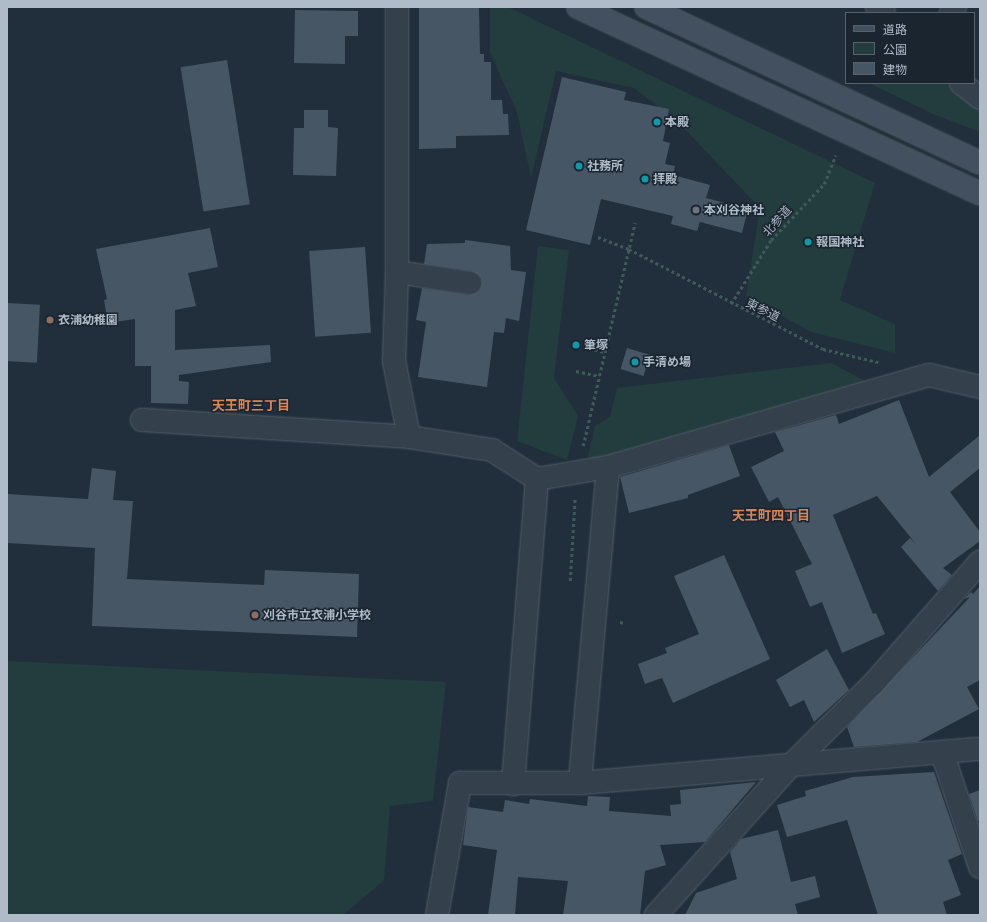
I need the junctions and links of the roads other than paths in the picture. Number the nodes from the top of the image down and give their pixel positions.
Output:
1 (397, 7) edge
2 (578, 7) edge
3 (646, 7) edge
4 (962, 84) edge
5 (980, 98) edge
6 (980, 164) edge
7 (980, 194) edge
8 (397, 272) junction
9 (470, 283) dead end
10 (980, 387) edge
11 (142, 420) dead end
12 (409, 437) junction
13 (608, 467) junction
14 (537, 479) junction
15 (980, 562) edge
16 (980, 749) edge
17 (942, 752) junction
18 (791, 765) junction
19 (580, 783) junction
20 (513, 784) junction
21 (980, 867) edge
22 (670, 906) edge
23 (437, 915) edge
24 (656, 915) edge

1 - 8 street
2 - 7 street
3 - 6 street
4 - 5 street
8 - 9 street
8 - 12 street
10 - 13 street
11 - 12 street
12 - 14 street
13 - 14 street
13 - 19 street
14 - 20 street
15 - 18 street
16 - 17 street
17 - 18 street
17 - 21 street
18 - 19 street
18 - 22 street
19 - 20 street
20 - 23 street
22 - 24 street

